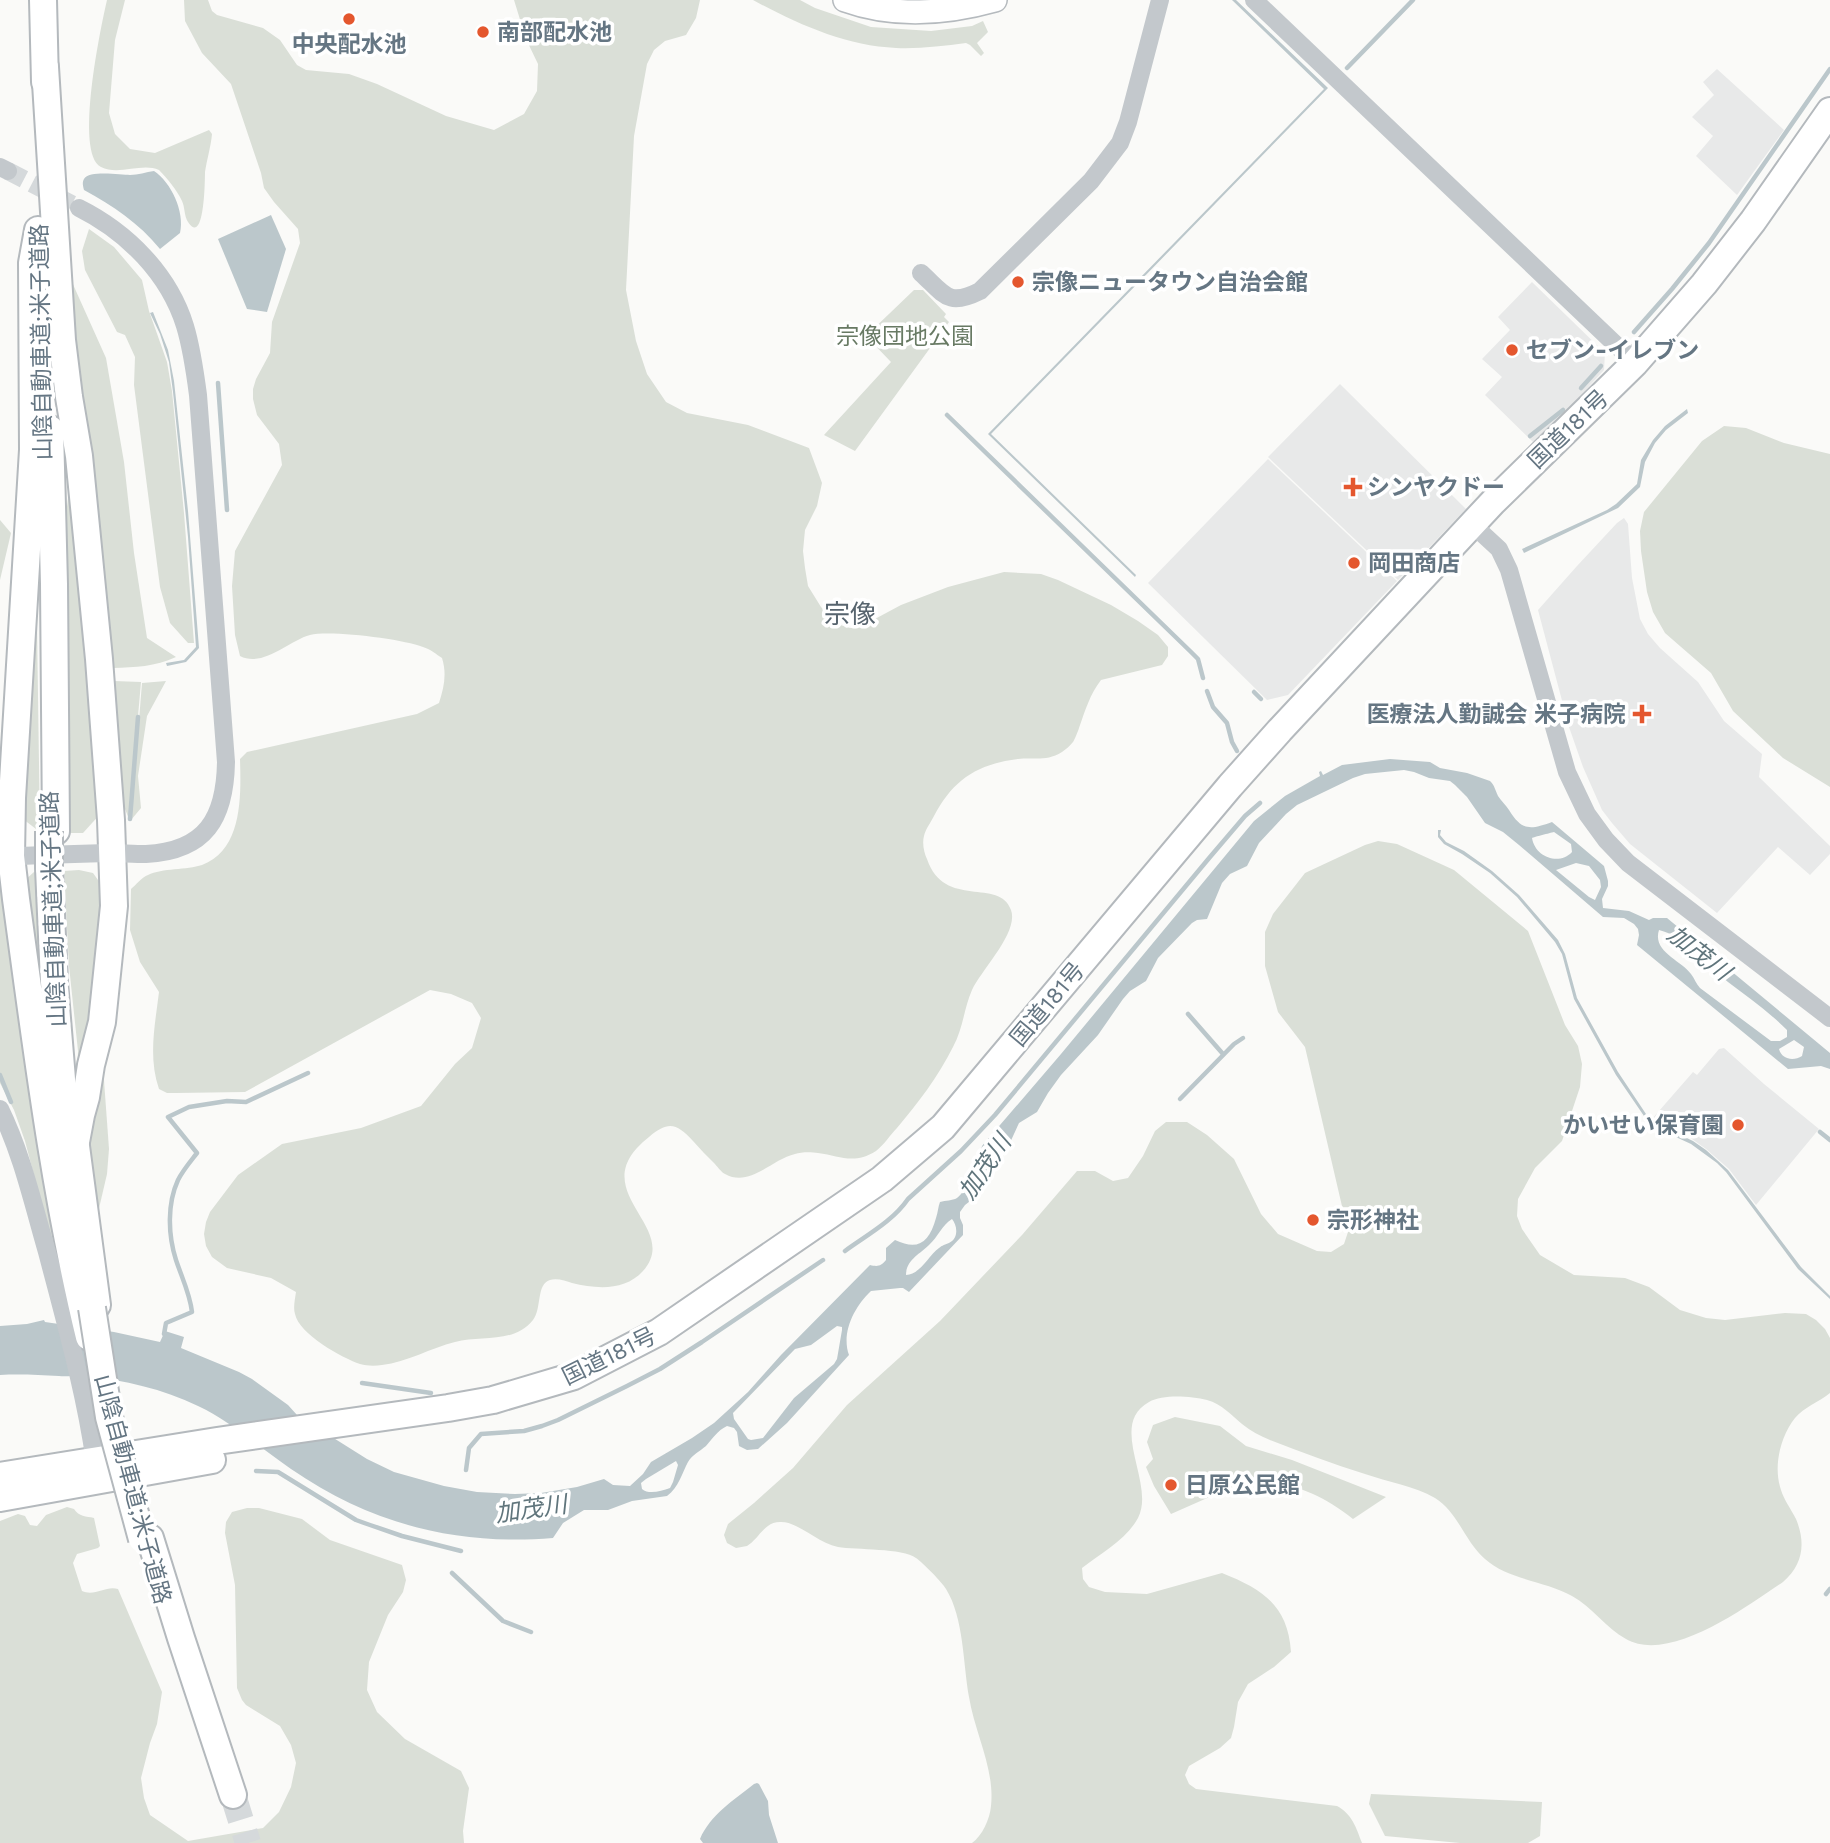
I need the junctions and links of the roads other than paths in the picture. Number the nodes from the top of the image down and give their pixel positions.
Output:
1 (34, 0) edge
2 (43, 0) edge
3 (845, 0) edge
4 (995, 0) edge
5 (1160, 0) edge
6 (1254, 0) edge
7 (45, 67) junction
8 (1830, 111) edge
9 (1830, 134) edge
10 (79, 208) tunnel mouth
11 (38, 230) junction
12 (921, 273) dead end
13 (1635, 363) junction
14 (1479, 530) junction
15 (52, 831) junction
16 (112, 853) junction
17 (6, 856) edge
18 (53, 868) junction
19 (1830, 1018) edge
20 (0, 1109) edge
21 (75, 1146) junction
22 (90, 1308) junction
23 (219, 1450) junction
24 (95, 1462) junction
25 (0, 1476) edge
26 (0, 1498) edge
27 (146, 1538) junction
28 (228, 1796) tunnel mouth

1 - 11 highway, 山陰自動車道;米子道路
2 - 7 highway, 山陰自動車道;米子道路
3 - 4 main road
5 - 12 street
6 - 13 street
7 - 15 highway, 山陰自動車道;米子道路
7 - 16 highway
8 - 13 highway, 国道181号
9 - 14 highway, 国道181号
10 - 16 street
11 - 15 highway, 山陰自動車道;米子道路
11 - 17 highway
13 - 14 highway, 国道181号
14 - 19 street
14 - 23 highway, 国道181号
15 - 18 highway, 山陰自動車道;米子道路, bridge
16 - 17 street
16 - 21 highway
17 - 22 highway
18 - 21 highway, 山陰自動車道;米子道路
18 - 22 highway, 山陰自動車道;米子道路
20 - 24 street
21 - 22 highway, 山陰自動車道;米子道路
22 - 27 highway, 山陰自動車道;米子道路
22 - 27 highway, 山陰自動車道;米子道路, bridge
23 - 24 highway, 国道181号
23 - 26 highway, 国道181号
24 - 25 highway, 国道181号
27 - 28 highway, 山陰自動車道;米子道路

